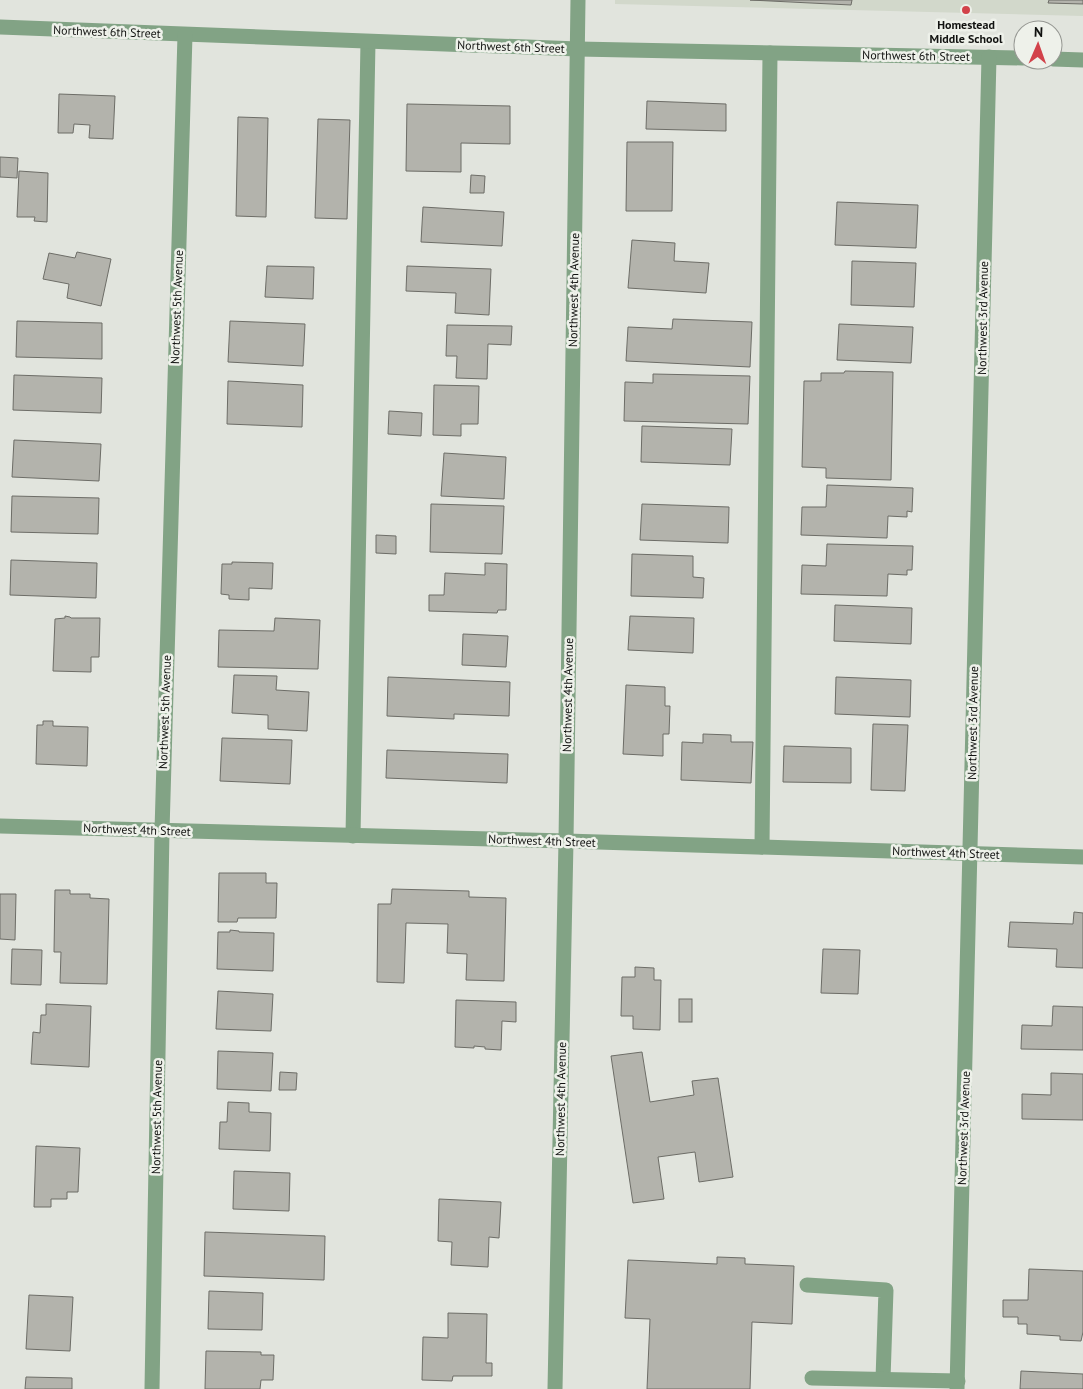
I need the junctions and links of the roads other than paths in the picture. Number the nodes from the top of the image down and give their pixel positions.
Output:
1 (578, 0) edge
2 (0, 27) edge
3 (185, 35) junction
4 (368, 42) junction
5 (578, 49) junction
6 (770, 53) junction
7 (989, 57) junction
8 (1013, 58) edge
9 (1063, 59) edge
10 (1083, 60) edge
11 (0, 826) edge
12 (162, 831) junction
13 (353, 836) junction
14 (566, 841) junction
15 (762, 847) junction
16 (970, 854) junction
17 (1083, 857) edge
18 (807, 1285) dead end
19 (812, 1378) dead end
20 (883, 1379) junction
21 (958, 1385) edge
22 (152, 1389) edge
23 (555, 1389) edge

1 - 5 street, Northwest 4th Avenue
2 - 3 street, Northwest 6th Street
3 - 4 street, Northwest 6th Street
3 - 12 street, Northwest 5th Avenue
4 - 5 street, Northwest 6th Street
4 - 13 street
5 - 6 street, Northwest 6th Street
5 - 14 street, Northwest 4th Avenue
6 - 7 street, Northwest 6th Street
6 - 15 street
7 - 8 street, Northwest 6th Street
7 - 16 street, Northwest 3rd Avenue
9 - 10 street
11 - 12 street, Northwest 4th Street
12 - 13 street, Northwest 4th Street
12 - 22 street, Northwest 5th Avenue
13 - 14 street, Northwest 4th Street
14 - 15 street, Northwest 4th Street
14 - 23 street, Northwest 4th Avenue
15 - 16 street, Northwest 4th Street
16 - 17 street, Northwest 4th Street
16 - 21 street, Northwest 3rd Avenue
18 - 20 street
19 - 20 street
20 - 21 street

